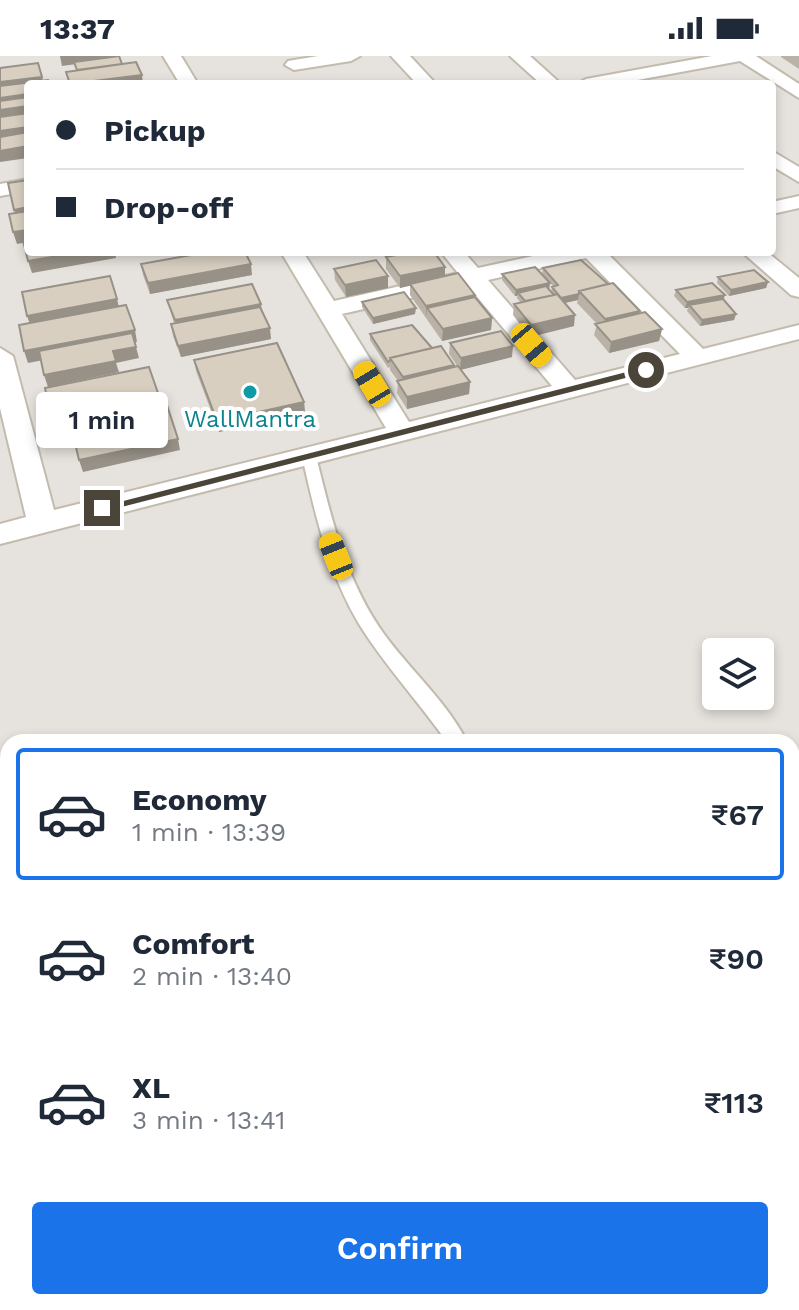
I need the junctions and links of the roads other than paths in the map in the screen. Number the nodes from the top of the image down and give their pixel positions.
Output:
1 (172, 56) edge
2 (351, 56) edge
3 (400, 56) edge
4 (519, 56) edge
5 (634, 56) edge
6 (743, 56) edge
7 (290, 61) edge
8 (655, 72) junction
9 (187, 80) edge
10 (307, 80) edge
11 (423, 80) edge
12 (547, 80) edge
13 (609, 80) edge
14 (666, 80) edge
15 (799, 92) edge
16 (776, 160) edge
17 (799, 176) edge
18 (24, 186) edge
19 (0, 190) edge
20 (799, 202) edge
21 (776, 207) edge
22 (294, 256) edge
23 (455, 256) edge
24 (564, 256) edge
25 (597, 256) edge
26 (758, 256) edge
27 (473, 277) junction
28 (799, 290) edge
29 (327, 310) junction
30 (799, 332) edge
31 (0, 356) edge
32 (697, 357) junction
33 (569, 390) junction
34 (402, 432) junction
35 (309, 456) junction
36 (43, 524) junction
37 (0, 534) edge
38 (451, 734) edge

1 - 9 street
2 - 7 street
3 - 11 street
4 - 12 street
5 - 8 street
6 - 8 street
6 - 15 street
7 - 10 street
8 - 13 street
8 - 14 street
16 - 17 street
18 - 19 street
20 - 21 street
22 - 29 street
23 - 27 street
24 - 27 street
25 - 32 street
26 - 28 street
27 - 29 street
27 - 33 street
29 - 34 street
30 - 32 street
31 - 36 street
32 - 33 street
33 - 34 street
34 - 35 street
35 - 36 street
35 - 38 lane
36 - 37 street

